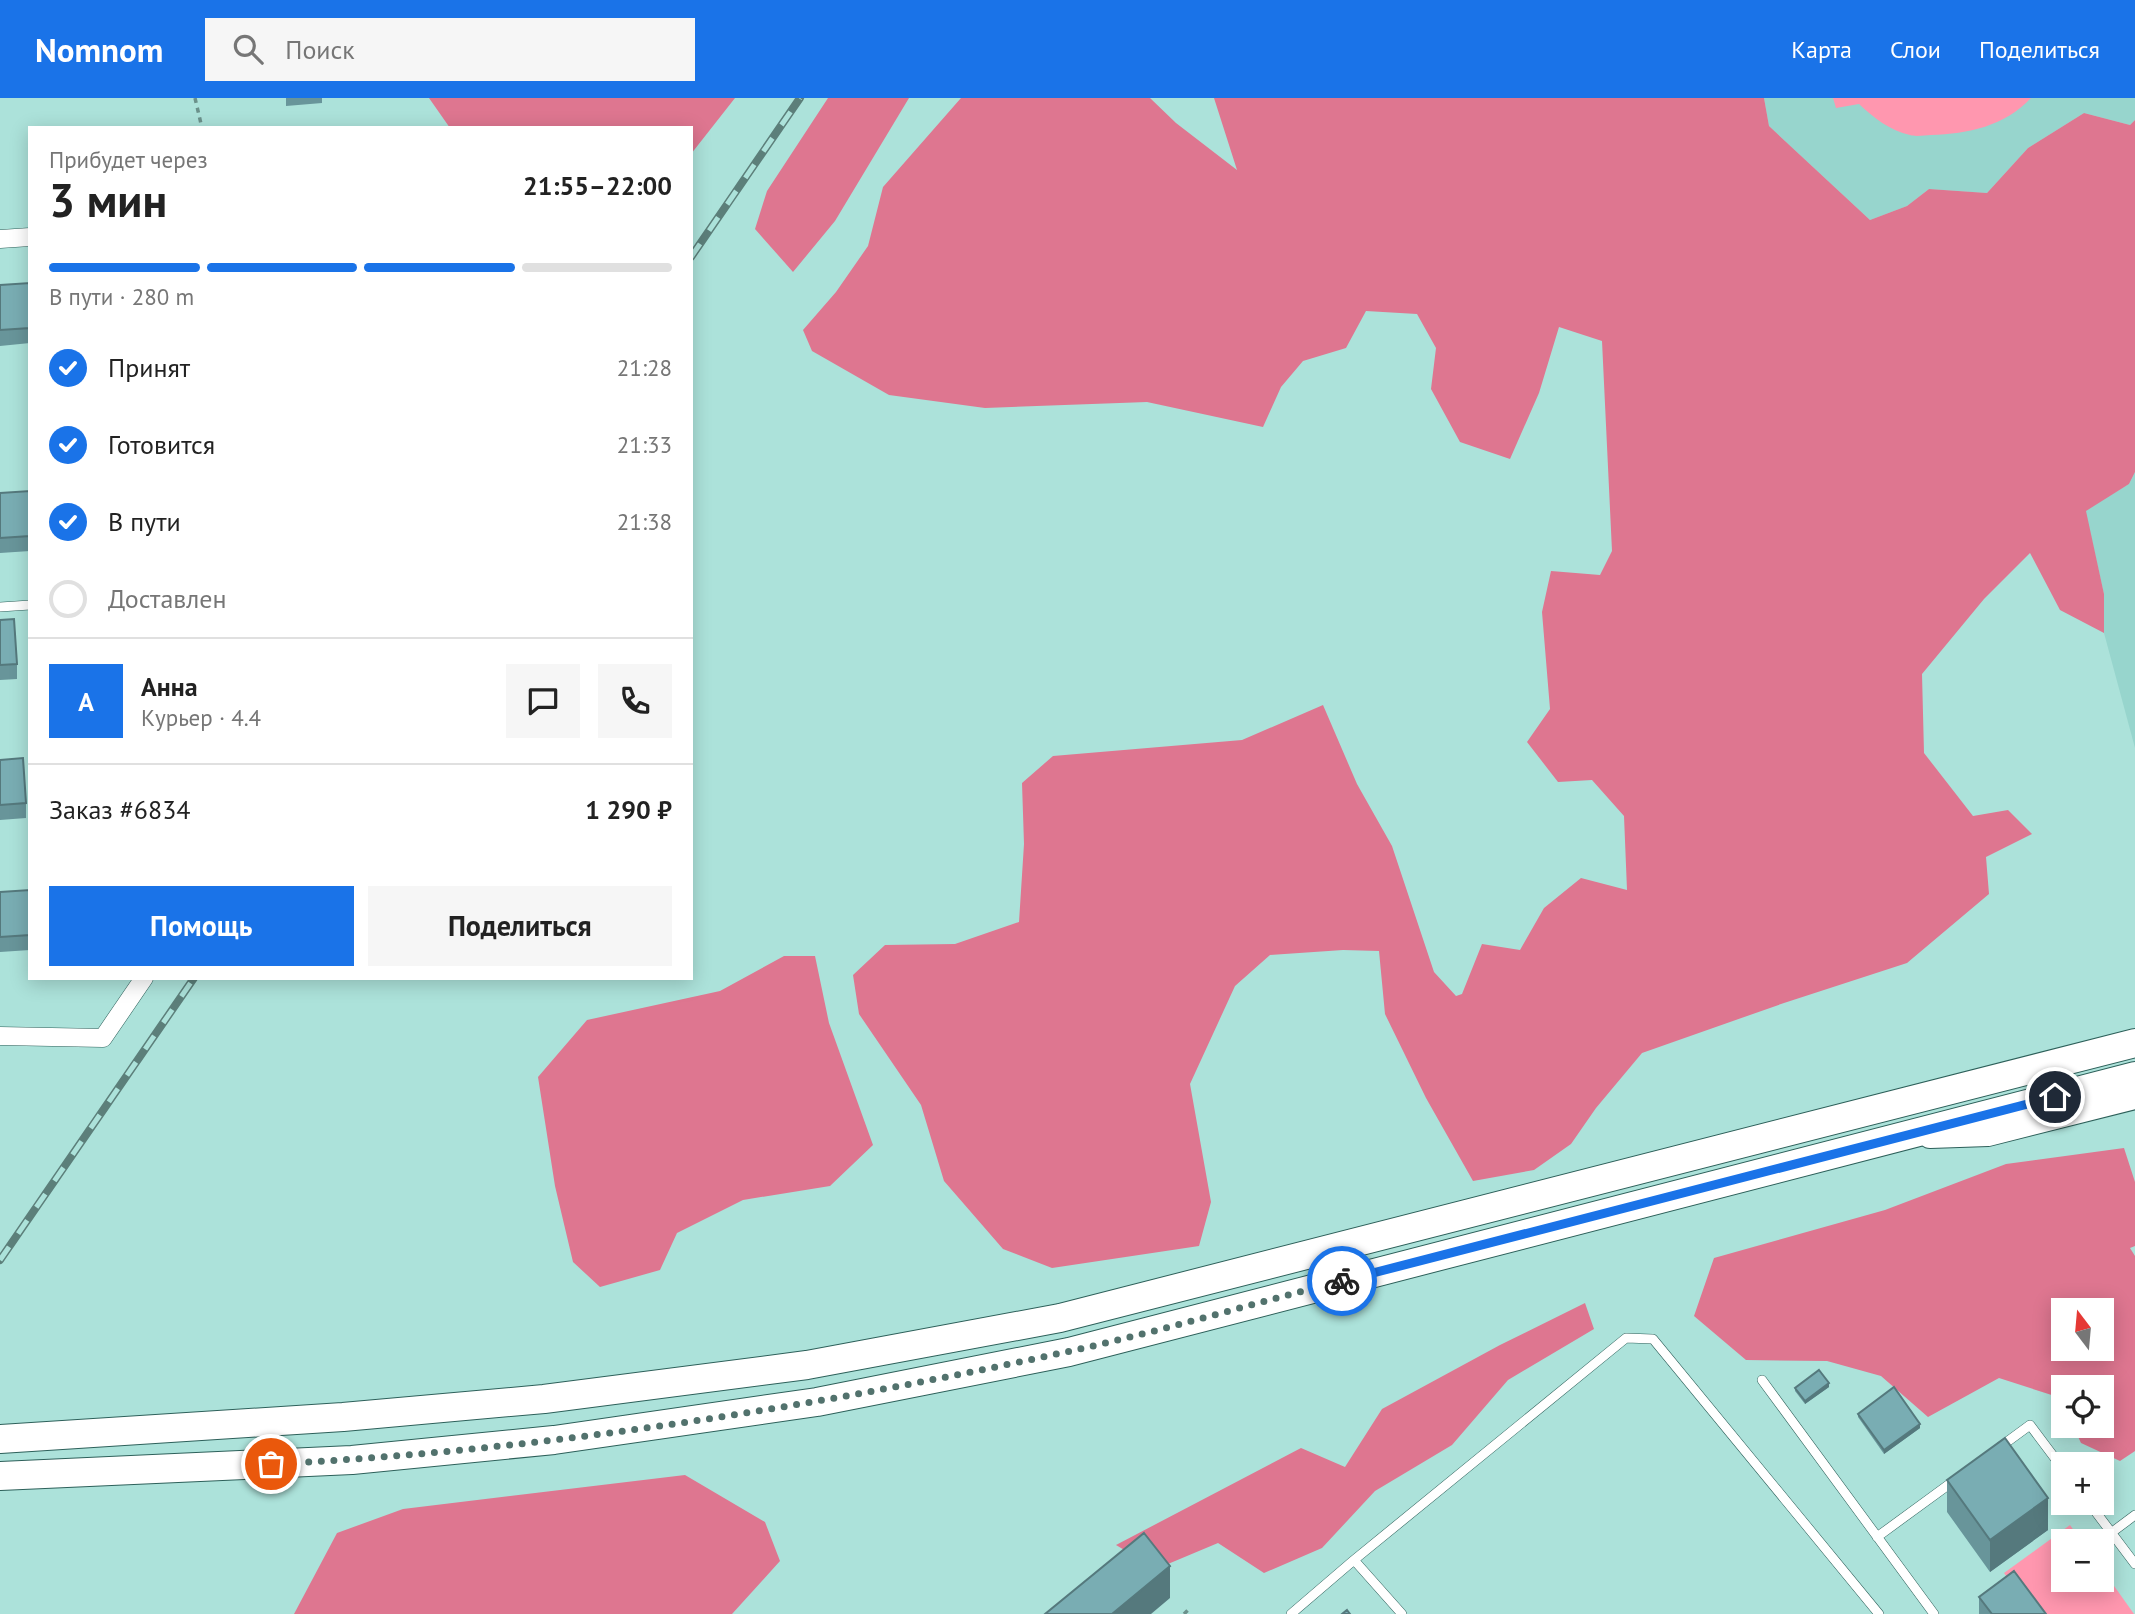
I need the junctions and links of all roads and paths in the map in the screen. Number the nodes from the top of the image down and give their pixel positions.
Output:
1 (195, 98) edge
2 (202, 126) edge
3 (28, 237) edge
4 (0, 239) edge
5 (28, 605) edge
6 (0, 607) edge
7 (143, 980) edge
8 (0, 1036) edge
9 (2135, 1043) edge
10 (2135, 1076) edge
11 (2135, 1097) edge
12 (1895, 1138) junction
13 (1762, 1380) dead end
14 (0, 1438) edge
15 (2051, 1453) edge
16 (1986, 1457) edge
17 (1965, 1473) edge
18 (0, 1476) edge
19 (2135, 1515) edge
20 (2114, 1531) edge
21 (1877, 1537) junction
22 (2114, 1537) edge
23 (1354, 1560) junction
24 (2135, 1564) edge
25 (1190, 1608) dead end
26 (1184, 1614) edge
27 (1291, 1614) edge
28 (1402, 1614) edge
29 (1879, 1614) edge
30 (1934, 1614) edge

1 - 2 path
3 - 4 street
5 - 6 lane
7 - 8 street
9 - 14 main road
10 - 12 main road
11 - 12 street
12 - 18 main road
13 - 21 lane
15 - 16 lane
17 - 21 lane
19 - 20 lane
21 - 30 lane
22 - 24 lane
23 - 27 lane
23 - 28 lane
23 - 29 lane
25 - 26 path

